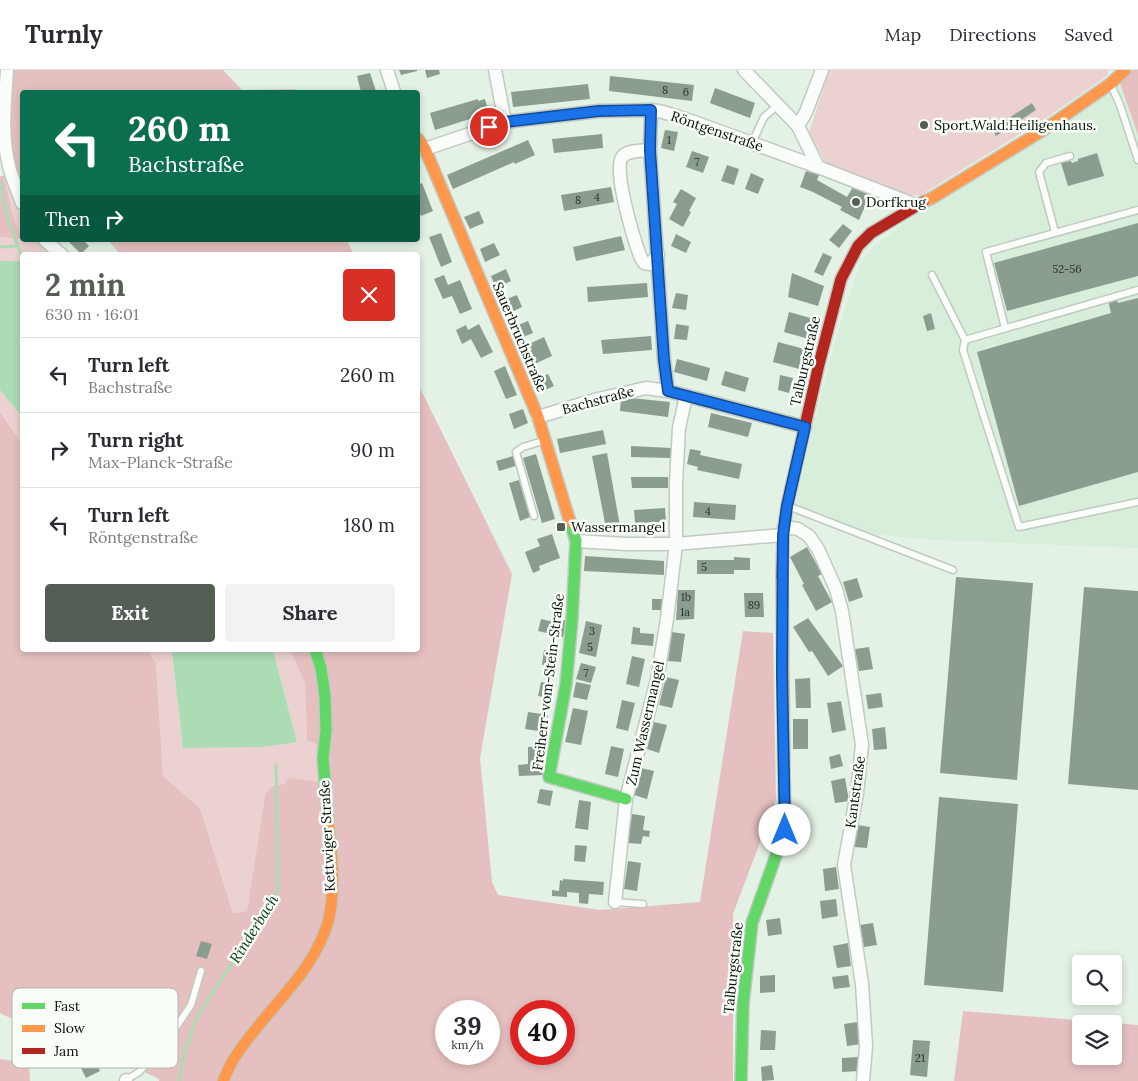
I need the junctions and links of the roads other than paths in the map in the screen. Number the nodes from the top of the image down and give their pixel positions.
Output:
1 (7, 70) edge
2 (386, 70) edge
3 (495, 70) edge
4 (744, 70) edge
5 (822, 70) edge
6 (1124, 70) edge
7 (1110, 84) junction
8 (393, 90) edge
9 (778, 105) junction
10 (651, 110) junction
11 (505, 122) junction
12 (798, 126) junction
13 (2, 129) edge
14 (752, 143) junction
15 (421, 144) edge
16 (650, 150) junction
17 (1070, 156) dead end
18 (1138, 160) edge
19 (818, 167) junction
20 (4, 168) edge
21 (20, 198) edge
22 (916, 205) junction
23 (1138, 210) edge
24 (1056, 232) junction
25 (47, 242) edge
26 (59, 252) edge
27 (658, 255) junction
28 (932, 275) dead end
29 (1138, 290) edge
30 (1005, 328) junction
31 (965, 340) junction
32 (668, 391) junction
33 (686, 396) junction
34 (538, 417) junction
35 (805, 427) junction
36 (545, 440) junction
37 (1138, 502) edge
38 (787, 506) junction
39 (534, 516) dead end
40 (784, 531) junction
41 (576, 541) junction
42 (676, 544) junction
43 (953, 570) dead end
44 (316, 652) edge
45 (626, 799) junction
46 (615, 902) joint
47 (643, 904) dead end
48 (201, 971) dead end
49 (178, 1024) edge
50 (142, 1068) edge
51 (126, 1080) edge
52 (223, 1081) edge
53 (741, 1081) edge
54 (863, 1081) edge

1 - 13 street
2 - 8 street
3 - 11 street
4 - 9 street
5 - 12 street
6 - 7 street, Talburgstraße
7 - 18 lane
7 - 22 street, Talburgstraße
9 - 12 street
9 - 14 lane
10 - 11 street, Röntgenstraße
10 - 14 street, Röntgenstraße
10 - 16 street
11 - 15 street, Röntgenstraße
12 - 19 street
13 - 20 street
14 - 19 street, Röntgenstraße
15 - 34 street, Sauerbruchstraße
16 - 27 street
16 - 27 street
17 - 24 lane
19 - 22 street, Röntgenstraße
20 - 21 street
22 - 35 street, Talburgstraße
23 - 24 lane
24 - 30 lane
25 - 26 street
27 - 32 street
28 - 31 lane
29 - 30 lane
30 - 31 lane
31 - 37 lane
32 - 33 street, Bachstraße
32 - 34 street, Bachstraße
33 - 35 street, Bachstraße
33 - 42 street, Zum Wassermangel
34 - 36 street, Sauerbruchstraße
35 - 38 street, Talburgstraße
36 - 39 lane
36 - 41 street, Sauerbruchstraße
38 - 40 street, Talburgstraße
38 - 43 lane
40 - 42 street
40 - 53 street, Talburgstraße
40 - 54 street, Kantstraße
41 - 42 street
41 - 45 street, Freiherr-vom-Stein-Straße
42 - 45 street, Zum Wassermangel
44 - 52 street, Kettwiger Straße
45 - 46 street, Zum Wassermangel
46 - 47 lane
48 - 49 lane
50 - 51 lane

